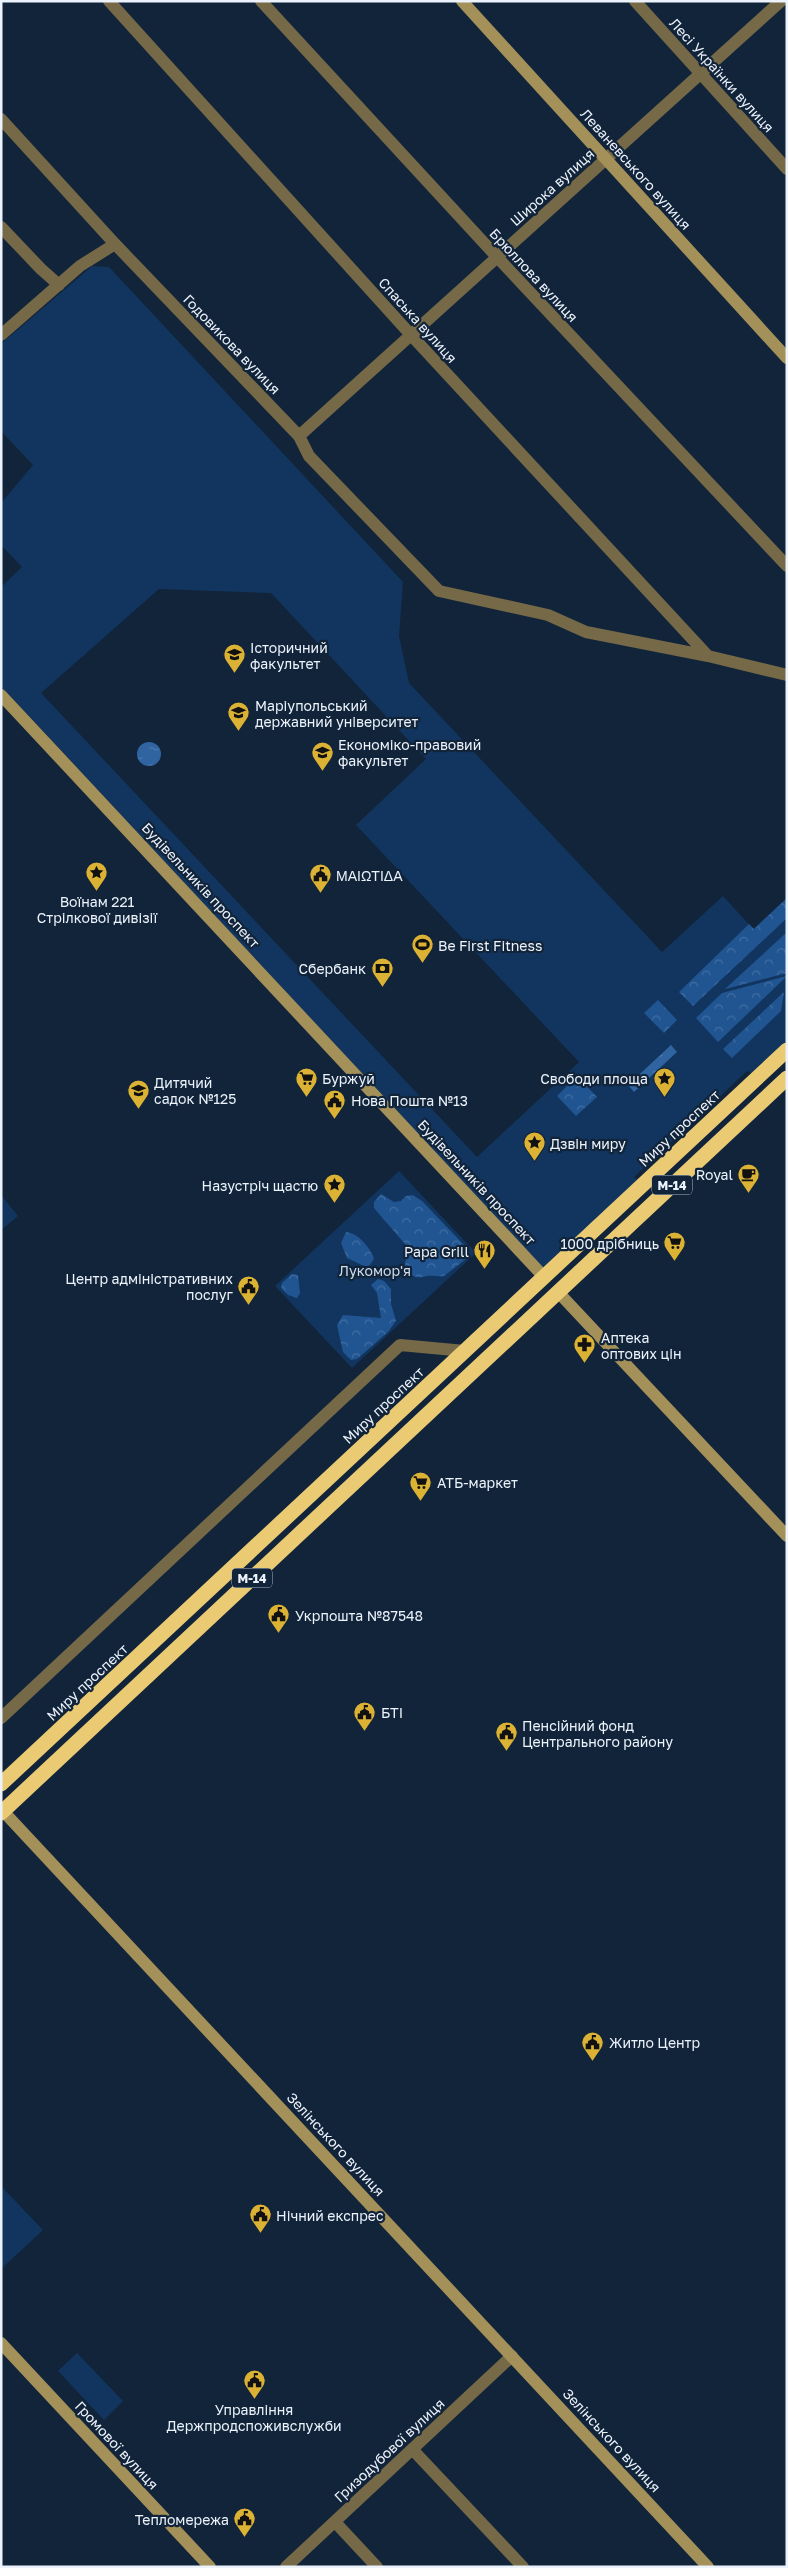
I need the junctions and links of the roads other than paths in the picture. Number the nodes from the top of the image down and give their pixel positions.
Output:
1 (109, 1) edge
2 (261, 1) edge
3 (462, 1) edge
4 (635, 1) edge
5 (781, 1) edge
6 (700, 74) junction
7 (1, 120) edge
8 (606, 158) junction
9 (787, 169) edge
10 (1, 227) edge
11 (116, 244) junction
12 (497, 258) junction
13 (59, 285) junction
14 (1, 335) edge
15 (411, 335) junction
16 (787, 358) edge
17 (299, 436) junction
18 (787, 566) edge
19 (708, 656) junction
20 (787, 675) edge
21 (1, 695) edge
22 (787, 1050) edge
23 (787, 1078) edge
24 (544, 1277) junction
25 (558, 1292) junction
26 (465, 1351) junction
27 (787, 1536) edge
28 (1, 1718) edge
29 (1, 1784) edge
30 (2, 1811) edge
31 (1, 2343) edge
32 (512, 2356) junction
33 (412, 2449) junction
34 (334, 2522) junction
35 (210, 2567) edge
36 (286, 2567) edge
37 (377, 2567) edge
38 (523, 2567) edge
39 (708, 2567) edge

1 - 15 street, Спаська вулиця
2 - 12 street, Брюллова вулиця
3 - 8 street, Леваневського вулиця
4 - 6 street, Лесі Українки вулиця
5 - 6 street, Широка вулиця
6 - 8 street, Широка вулиця
6 - 9 street, Лесі Українки вулиця
7 - 11 street, Годовикова вулиця
8 - 12 street, Широка вулиця
8 - 16 street, Леваневського вулиця
10 - 13 street
11 - 13 street
11 - 17 street, Годовикова вулиця
12 - 15 street, Широка вулиця
12 - 18 street, Брюллова вулиця
13 - 14 street
15 - 17 street, Широка вулиця
15 - 19 street, Спаська вулиця
17 - 19 street, Годовикова вулиця
19 - 20 street
21 - 24 street, Будівельників проспект
22 - 24 highway, Миру проспект / М-14
23 - 25 highway, М-14
24 - 25 highway, Будівельників проспект
24 - 26 highway, Миру проспект / М-14
25 - 27 street, Будівельників проспект
25 - 30 highway, М-14
26 - 28 street
26 - 29 highway, Миру проспект / М-14
30 - 32 street, Зелінського вулиця
31 - 35 street, Громової вулиця
32 - 33 street, Гризодубової вулиця
32 - 39 street, Зелінського вулиця
33 - 34 street, Гризодубової вулиця
33 - 38 street
34 - 36 street, Гризодубової вулиця
34 - 37 street

